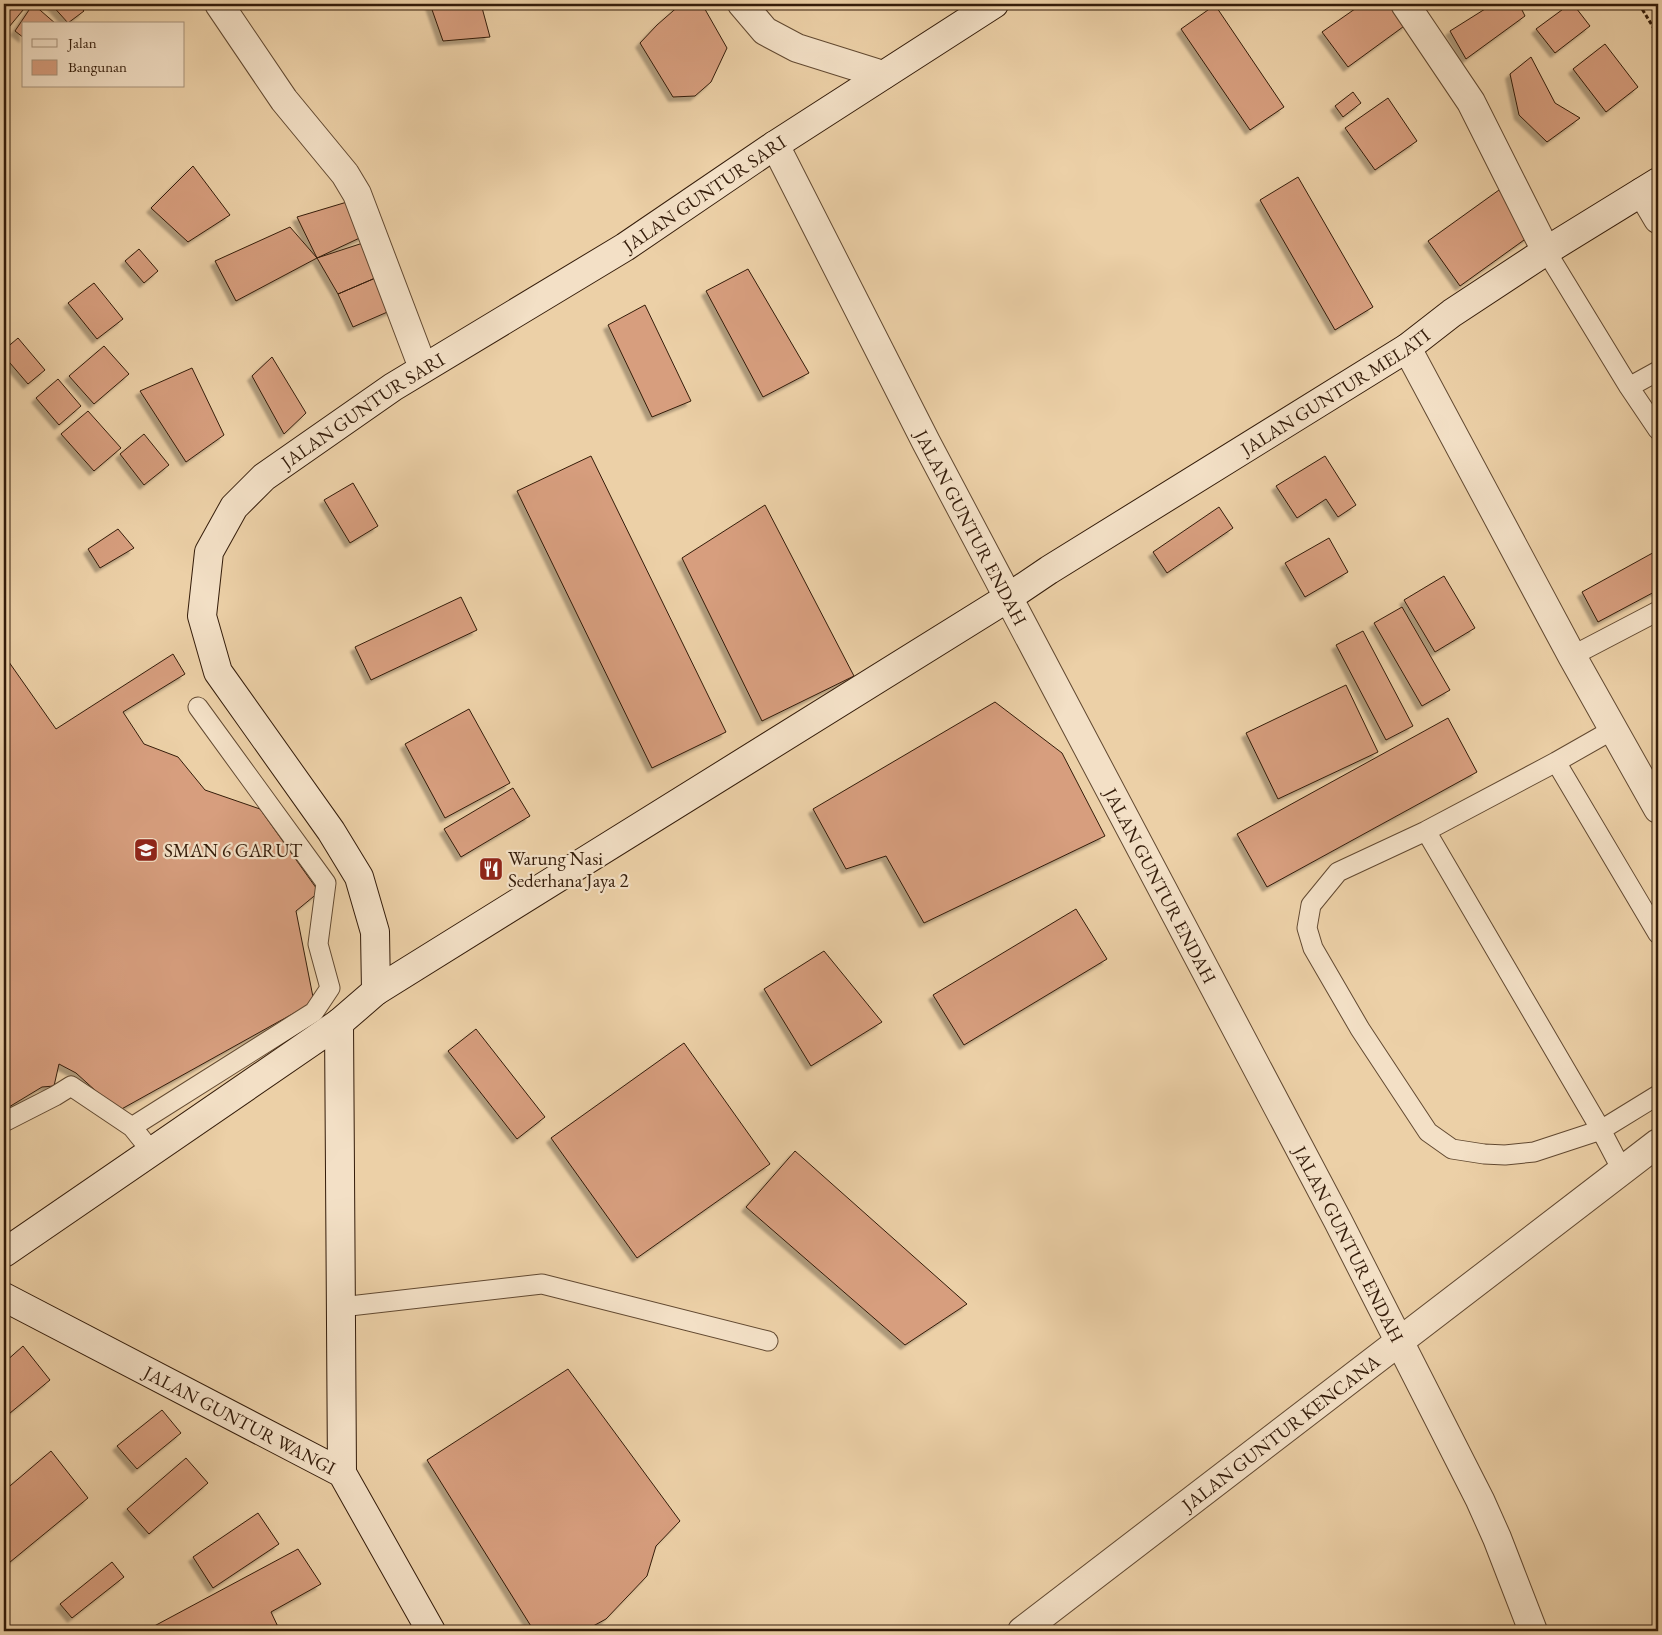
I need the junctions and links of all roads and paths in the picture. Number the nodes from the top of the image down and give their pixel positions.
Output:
1 (219, 4) edge
2 (742, 4) edge
3 (994, 4) edge
4 (1405, 4) edge
5 (1639, 4) edge
6 (1658, 36) edge
7 (883, 75) junction
8 (774, 145) junction
9 (1650, 187) edge
10 (1658, 219) edge
11 (1546, 251) junction
12 (1407, 348) junction
13 (423, 368) junction
14 (1658, 371) edge
15 (1629, 387) junction
16 (1658, 430) edge
17 (1008, 597) junction
18 (1658, 611) edge
19 (1572, 656) junction
20 (198, 708) dead end
21 (1614, 729) junction
22 (1556, 762) junction
23 (1658, 809) edge
24 (1426, 831) junction
25 (1658, 934) edge
26 (376, 991) junction
27 (339, 1023) junction
28 (1658, 1095) edge
29 (4, 1122) edge
30 (132, 1127) junction
31 (1601, 1130) junction
32 (1658, 1143) edge
33 (152, 1152) junction
34 (1622, 1170) junction
35 (4, 1253) edge
36 (4, 1297) edge
37 (341, 1307) junction
38 (768, 1341) dead end
39 (1399, 1342) junction
40 (342, 1473) junction
41 (431, 1631) edge
42 (1022, 1631) edge
43 (1533, 1631) edge

1 - 13 street
2 - 7 street
3 - 7 street, JALAN GUNTUR SARI
4 - 11 street
5 - 6 path
7 - 8 street, JALAN GUNTUR SARI
8 - 13 street, JALAN GUNTUR SARI
8 - 17 street, JALAN GUNTUR ENDAH
9 - 10 street
9 - 11 street, JALAN GUNTUR MELATI
11 - 12 street, JALAN GUNTUR MELATI
11 - 15 lane
12 - 17 street, JALAN GUNTUR MELATI
12 - 19 street
13 - 26 street, JALAN GUNTUR SARI
14 - 15 lane
15 - 16 lane
17 - 26 street, JALAN GUNTUR MELATI
17 - 39 street, JALAN GUNTUR ENDAH
18 - 19 lane
19 - 21 street
20 - 30 lane
21 - 22 lane
21 - 23 street
22 - 24 lane
22 - 25 lane
24 - 31 lane
24 - 31 lane
26 - 27 street
27 - 33 street
27 - 37 street
28 - 31 lane
29 - 30 lane
30 - 33 lane
31 - 34 lane
32 - 34 street, JALAN GUNTUR KENCANA
33 - 35 street
34 - 39 street, JALAN GUNTUR KENCANA
36 - 40 street, JALAN GUNTUR WANGI
37 - 38 lane
37 - 40 street
39 - 42 street, JALAN GUNTUR KENCANA
39 - 43 street, JALAN GUNTUR ENDAH
40 - 41 street, JALAN GUNTUR WANGI

